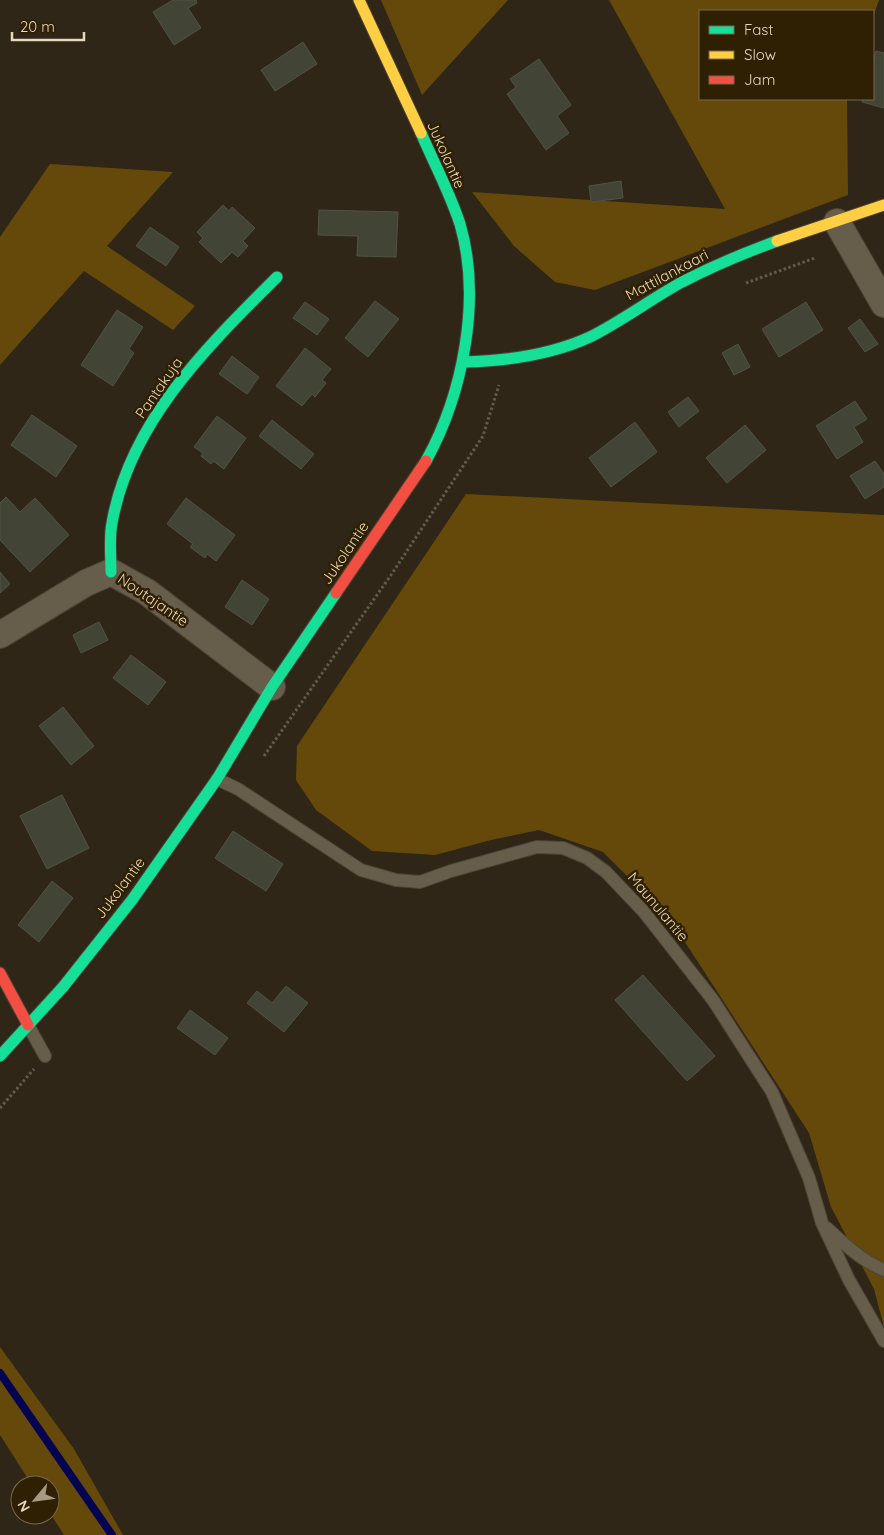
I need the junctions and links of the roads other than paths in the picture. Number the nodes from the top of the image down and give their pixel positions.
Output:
1 (359, 0) edge
2 (884, 205) edge
3 (837, 222) junction
4 (277, 278) dead end
5 (884, 304) edge
6 (463, 362) junction
7 (111, 572) junction
8 (0, 635) edge
9 (272, 687) junction
10 (216, 779) junction
11 (0, 973) edge
12 (28, 1025) junction
13 (0, 1056) edge
14 (45, 1056) dead end
15 (822, 1223) junction
16 (884, 1270) edge
17 (884, 1341) edge

1 - 6 street, Jukolantie
2 - 3 street, Mattilankaari
3 - 5 street
3 - 6 street, Mattilankaari
4 - 7 street, Pantakuja
6 - 9 street, Jukolantie
7 - 8 street, Noutajantie
7 - 9 street, Noutajantie
9 - 10 street, Jukolantie
10 - 12 street, Jukolantie
10 - 15 lane, Maunulantie
11 - 12 street
12 - 13 street, Jukolantie
12 - 14 lane
15 - 16 lane
15 - 17 lane, Maunulantie

